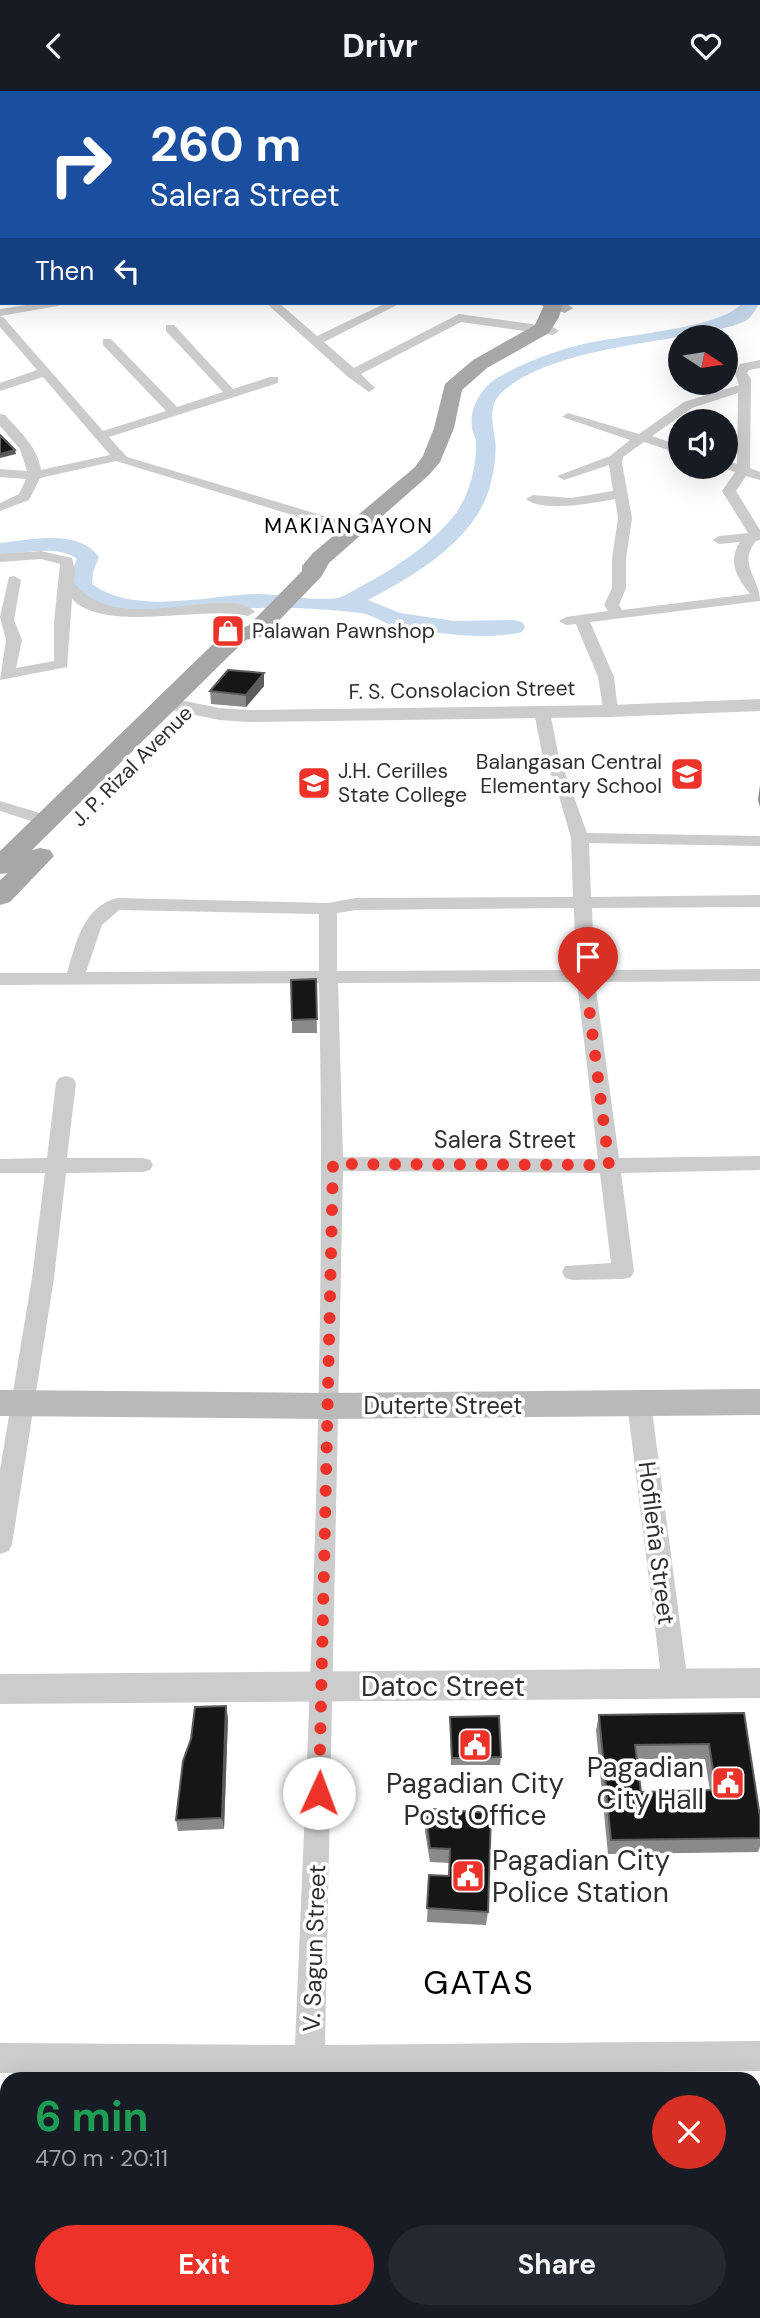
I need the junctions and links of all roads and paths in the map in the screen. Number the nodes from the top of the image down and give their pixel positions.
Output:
1 (48, 305) edge
2 (391, 305) edge
3 (557, 305) edge
4 (276, 306) edge
5 (0, 315) edge
6 (170, 328) dead end
7 (547, 330) junction
8 (107, 342) dead end
9 (315, 342) junction
10 (760, 364) edge
11 (45, 372) junction
12 (352, 374) junction
13 (274, 380) dead end
14 (0, 387) edge
15 (744, 387) junction
16 (369, 388) dead end
17 (231, 394) junction
18 (175, 413) junction
19 (568, 417) dead end
20 (0, 418) edge
21 (100, 436) junction
22 (640, 437) junction
23 (668, 446) edge
24 (118, 457) junction
25 (615, 459) junction
26 (738, 469) edge
27 (743, 471) junction
28 (0, 473) edge
29 (35, 475) junction
30 (564, 476) dead end
31 (760, 476) edge
32 (622, 494) junction
33 (533, 499) dead end
34 (0, 507) edge
35 (359, 531) junction
36 (756, 536) edge
37 (719, 540) dead end
38 (0, 558) edge
39 (14, 580) dead end
40 (65, 580) junction
41 (760, 597) edge
42 (619, 614) junction
43 (259, 619) junction
44 (4, 673) edge
45 (760, 705) edge
46 (177, 706) junction
47 (610, 711) junction
48 (542, 712) junction
49 (0, 806) edge
50 (47, 821) junction
51 (580, 838) junction
52 (760, 841) edge
53 (0, 866) edge
54 (0, 896) edge
55 (760, 901) edge
56 (581, 902) junction
57 (328, 909) junction
58 (585, 975) junction
59 (760, 975) edge
60 (326, 977) junction
61 (75, 978) junction
62 (0, 979) edge
63 (66, 1083) dead end
64 (760, 1163) edge
65 (143, 1164) dead end
66 (333, 1164) junction
67 (57, 1165) junction
68 (609, 1165) junction
69 (0, 1166) edge
70 (573, 1272) dead end
71 (760, 1402) edge
72 (11, 1403) edge
73 (639, 1403) junction
74 (327, 1406) junction
75 (0, 1541) edge
76 (760, 1683) edge
77 (675, 1684) junction
78 (323, 1687) junction
79 (0, 1689) edge
80 (760, 2056) edge
81 (0, 2058) edge
82 (309, 2070) edge

1 - 5 street
2 - 9 street
3 - 7 main road
4 - 9 street
5 - 11 street
6 - 17 street
7 - 12 street
7 - 35 main road, J. P. Rizal Avenue
8 - 18 street
9 - 12 street
10 - 15 street
11 - 14 street
11 - 21 street
12 - 16 street
13 - 17 street
15 - 22 street
15 - 27 street
17 - 18 street
18 - 21 street
19 - 22 street
20 - 29 street
21 - 24 street
22 - 23 street
22 - 25 street
24 - 29 street
24 - 35 street
25 - 30 street
25 - 32 street
26 - 27 street
27 - 31 street
27 - 36 street
28 - 29 street
29 - 34 street
32 - 33 street
32 - 42 street
35 - 43 main road, J. P. Rizal Avenue
36 - 37 street
36 - 41 street
38 - 40 street
39 - 44 street
40 - 43 street
40 - 44 street
41 - 42 street
42 - 47 street
43 - 46 main road, J. P. Rizal Avenue
45 - 47 street, F. S. Consolacion Street
46 - 48 street, F. S. Consolacion Street
46 - 50 main road, J. P. Rizal Avenue
46 - 54 main road, J. P. Rizal Avenue
47 - 48 street, F. S. Consolacion Street
48 - 51 street
49 - 50 street
50 - 53 main road, J. P. Rizal Avenue
51 - 52 street
51 - 56 street
55 - 56 street
56 - 57 street
56 - 58 street
57 - 60 street, V. Sagun Street
57 - 61 street
58 - 59 street
58 - 60 street
58 - 68 street
60 - 61 street
60 - 66 street, V. Sagun Street
61 - 62 street
63 - 67 street
64 - 68 street, Salera Street
65 - 67 street
66 - 68 street, Salera Street
66 - 74 street, V. Sagun Street
67 - 69 street
67 - 72 street
68 - 70 street
71 - 73 main road, Duterte Street
72 - 74 main road, Duterte Street
72 - 75 street
73 - 74 main road, Duterte Street
73 - 77 street, Hofileña Street
74 - 78 street, V. Sagun Street
76 - 77 street, Datoc Street
77 - 78 street, Datoc Street
78 - 79 street, Datoc Street
78 - 82 street, V. Sagun Street
80 - 82 street
81 - 82 street

